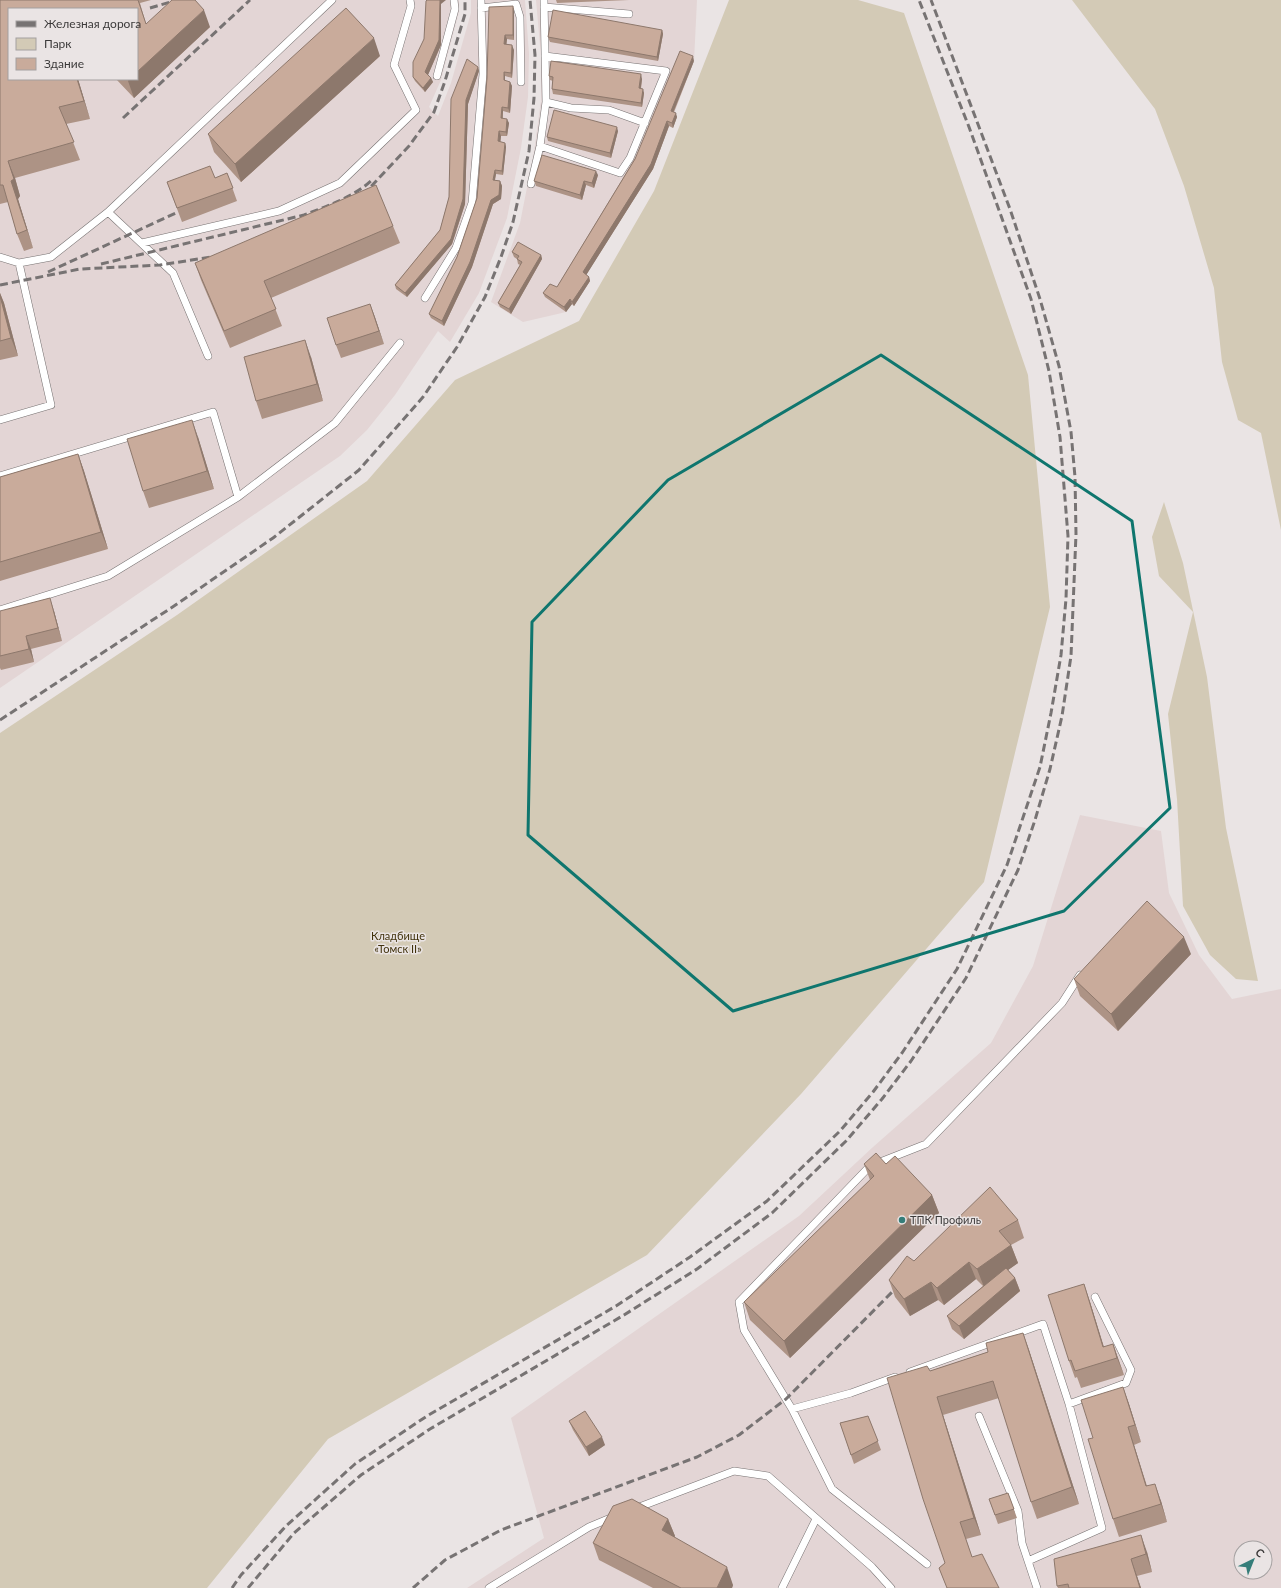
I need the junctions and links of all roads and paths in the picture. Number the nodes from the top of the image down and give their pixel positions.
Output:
1 (332, 0) edge
2 (410, 0) edge
3 (454, 0) edge
4 (481, 4) edge
5 (544, 4) edge
6 (629, 14) dead end
7 (545, 56) junction
8 (437, 76) dead end
9 (521, 82) dead end
10 (546, 102) junction
11 (645, 123) junction
12 (540, 146) junction
13 (531, 184) dead end
14 (108, 212) junction
15 (142, 243) junction
16 (0, 257) edge
17 (18, 263) junction
18 (425, 298) dead end
19 (400, 343) dead end
20 (208, 356) dead end
21 (0, 420) edge
22 (0, 476) edge
23 (238, 498) junction
24 (0, 610) edge
25 (1084, 968) edge
26 (1095, 1298) dead end
27 (1069, 1404) junction
28 (792, 1409) junction
29 (979, 1416) dead end
30 (816, 1519) junction
31 (1028, 1561) junction
32 (927, 1564) dead end
33 (489, 1588) edge
34 (782, 1588) edge
35 (891, 1588) edge
36 (1037, 1588) edge

1 - 14 lane
2 - 15 lane
3 - 8 lane
4 - 9 lane
4 - 18 lane
5 - 6 lane
5 - 7 lane
7 - 10 lane
7 - 11 lane
10 - 11 lane
10 - 12 lane
11 - 12 lane
12 - 13 lane
14 - 15 lane
14 - 17 lane
15 - 20 lane
16 - 17 lane
17 - 21 lane
19 - 23 lane
22 - 23 lane
23 - 24 lane
25 - 28 lane
26 - 27 lane
27 - 28 lane
27 - 31 lane
28 - 32 lane
29 - 31 lane
30 - 33 lane
30 - 34 lane
30 - 35 lane
31 - 36 lane

